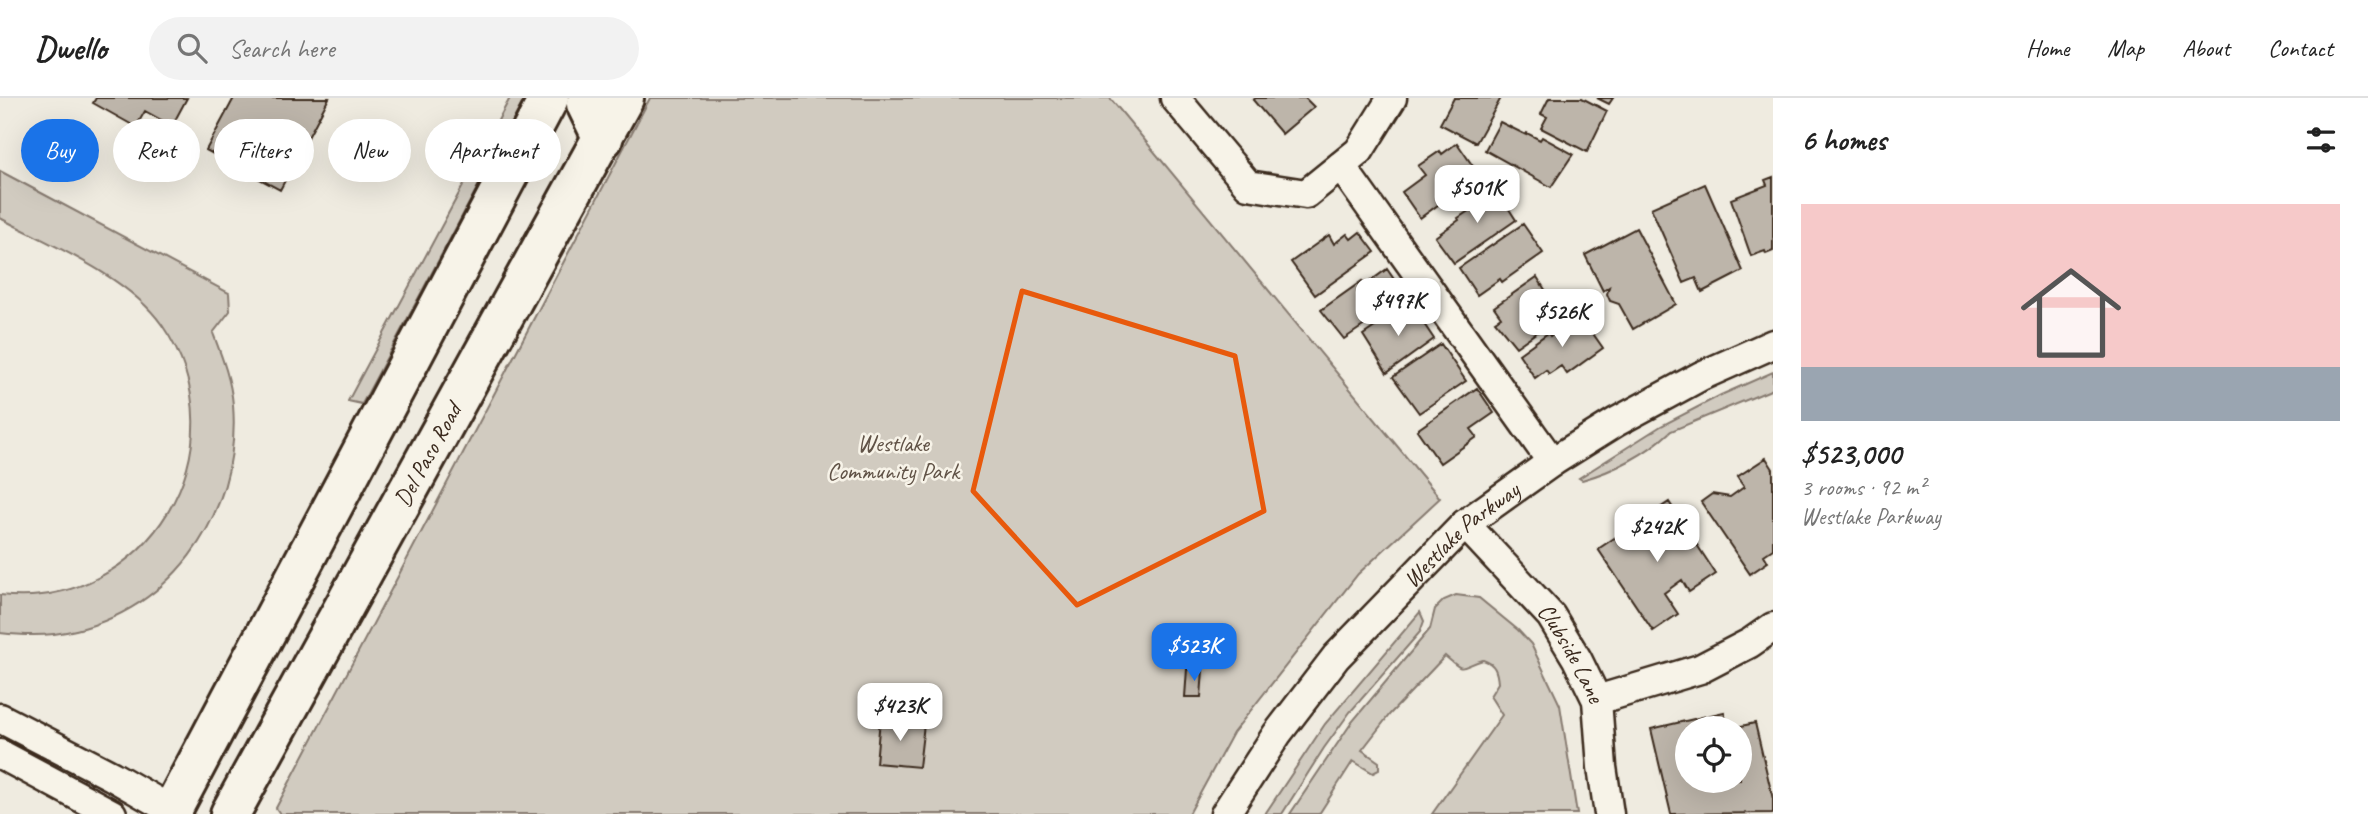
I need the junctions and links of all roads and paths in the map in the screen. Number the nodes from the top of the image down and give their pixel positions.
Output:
1 (549, 98) edge
2 (588, 98) edge
3 (624, 98) edge
4 (1175, 98) edge
5 (1392, 98) edge
6 (603, 139) junction
7 (1341, 166) junction
8 (1773, 344) edge
9 (1552, 462) junction
10 (1465, 524) junction
11 (1773, 627) edge
12 (1597, 700) junction
13 (0, 718) edge
14 (0, 754) edge
15 (173, 813) edge
16 (112, 814) edge
17 (230, 814) edge
18 (1225, 814) edge
19 (1609, 814) edge

1 - 15 street
2 - 6 street
3 - 6 street, Del Paso Road
4 - 7 street
5 - 7 street
6 - 17 street, Del Paso Road
7 - 9 street
8 - 9 street, Westlake Parkway
9 - 10 street, Westlake Parkway
10 - 12 street, Clubside Lane
10 - 18 street, Westlake Parkway
11 - 12 street
12 - 19 street, Clubside Lane
13 - 15 street
14 - 16 street

